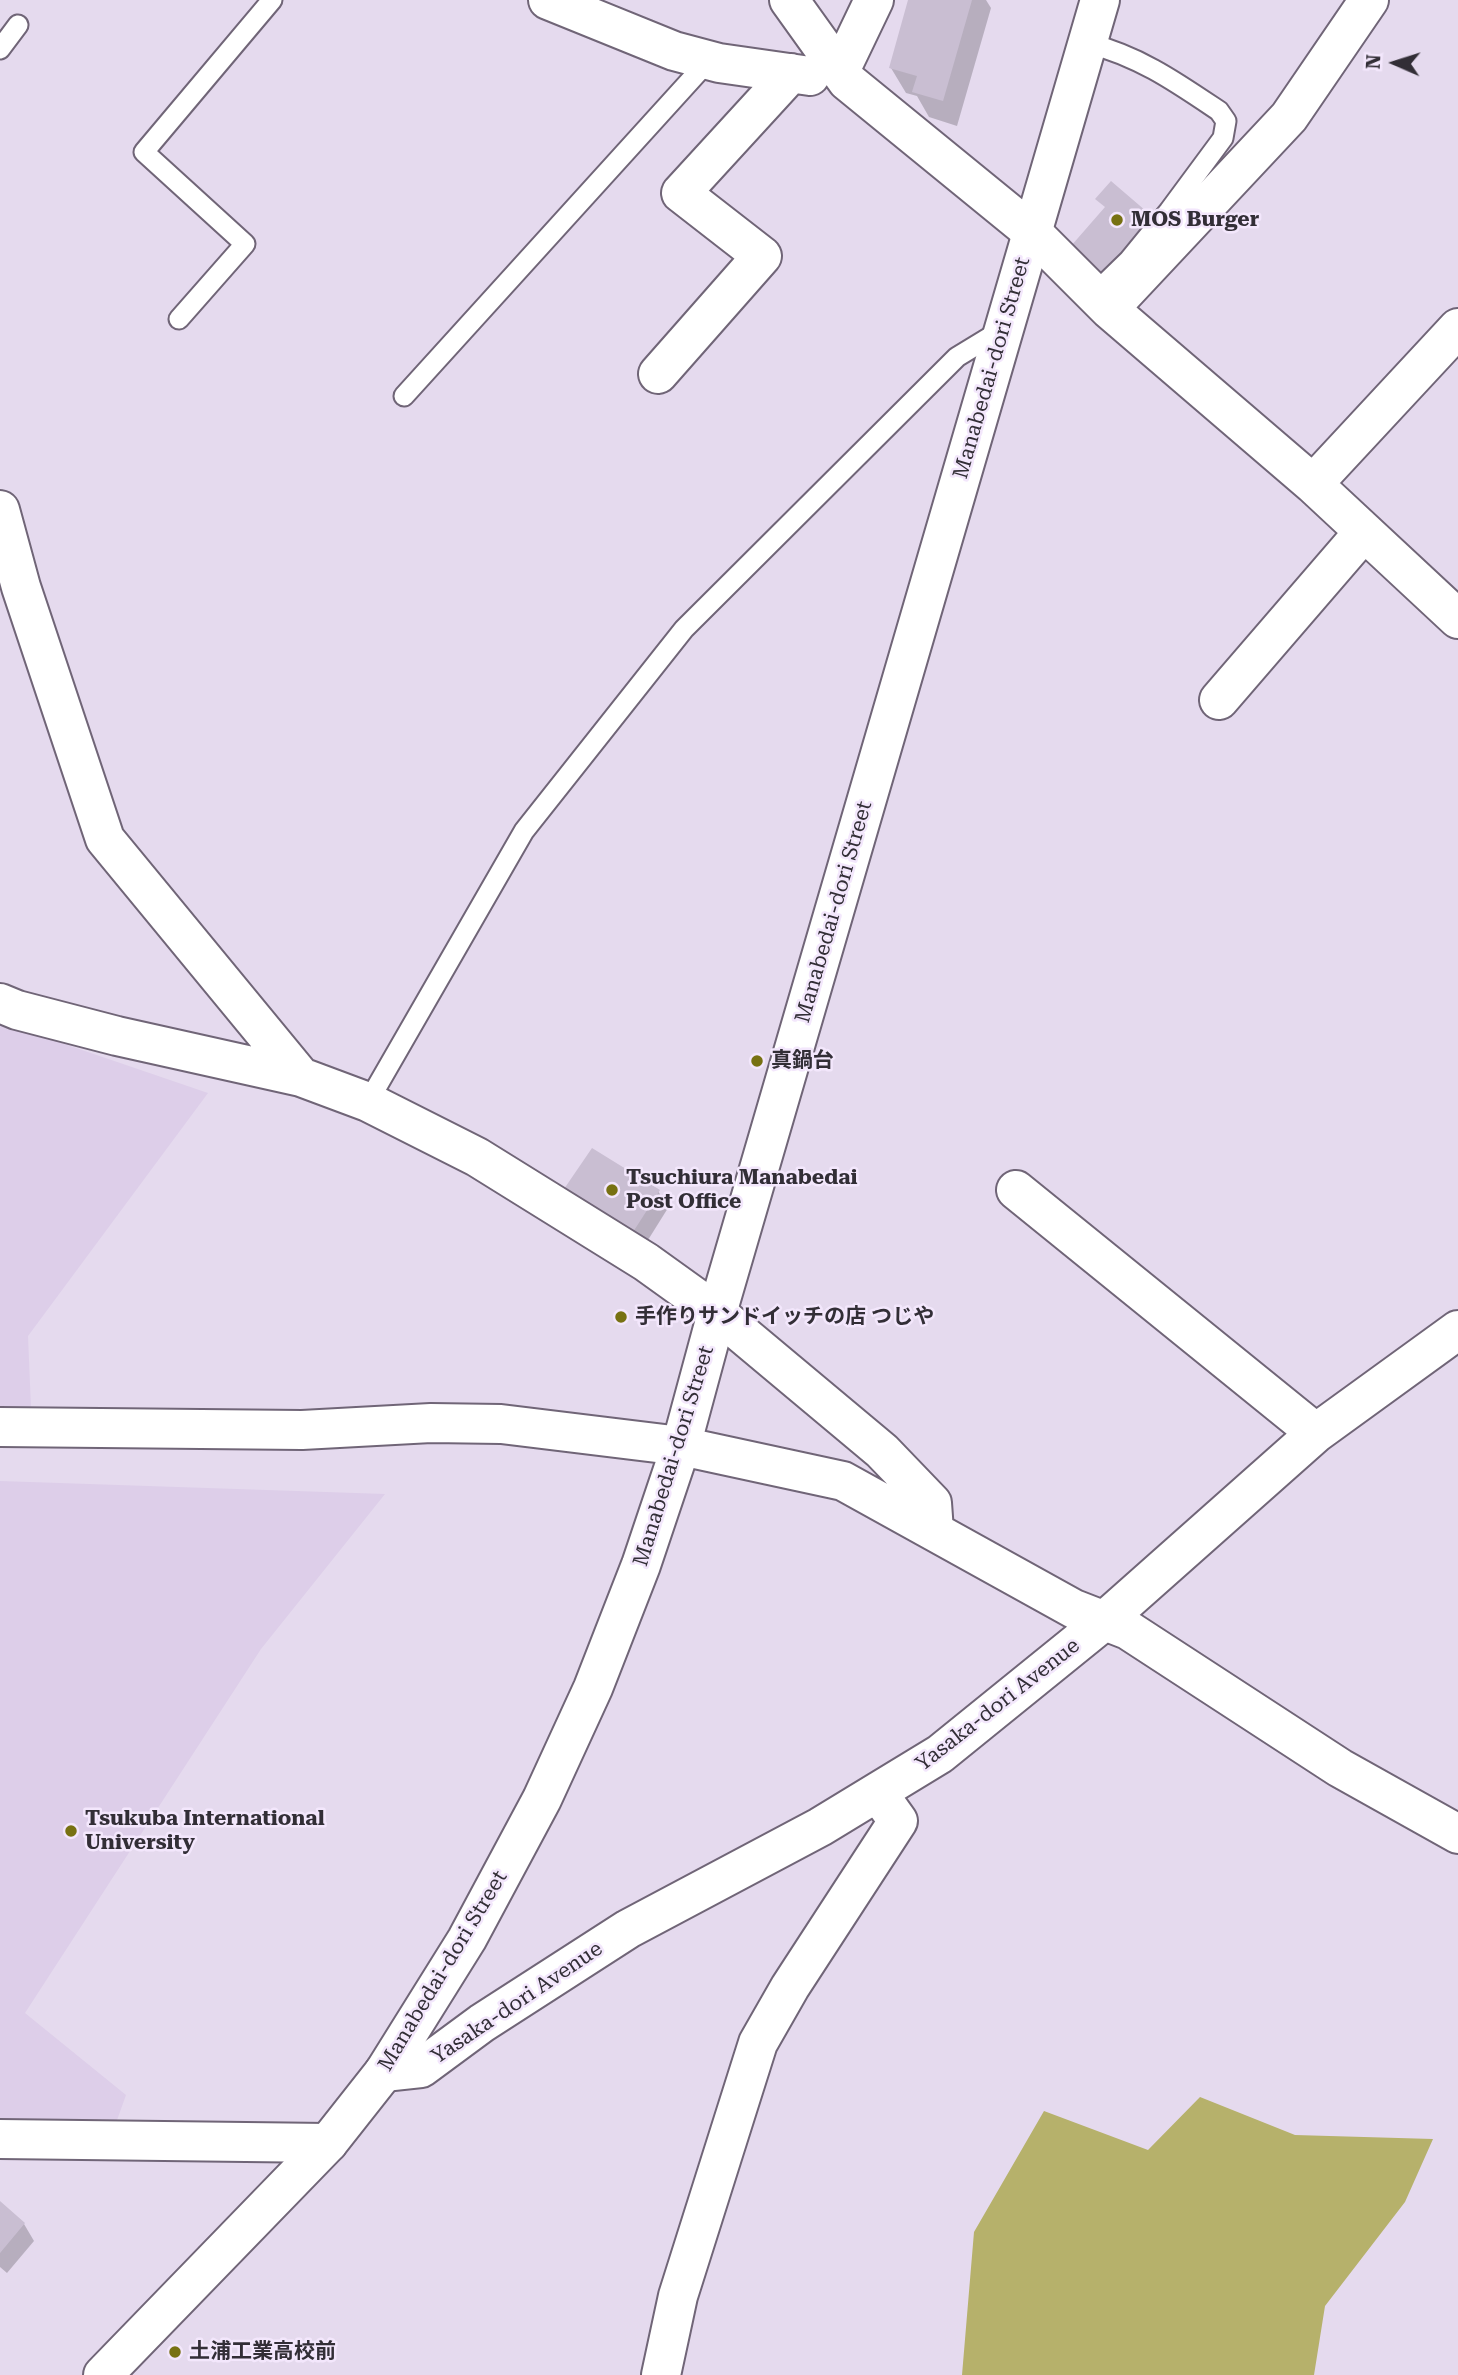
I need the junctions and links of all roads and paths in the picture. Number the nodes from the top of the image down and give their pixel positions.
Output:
1 (272, 0) edge
2 (548, 0) edge
3 (789, 0) edge
4 (874, 0) edge
5 (1100, 0) edge
6 (1369, 0) edge
7 (18, 25) dead end
8 (1087, 43) junction
9 (0, 49) edge
10 (709, 60) junction
11 (791, 74) junction
12 (843, 76) junction
13 (1032, 232) junction
14 (1101, 301) junction
15 (179, 319) dead end
16 (1004, 328) junction
17 (1458, 328) edge
18 (658, 374) dead end
19 (404, 396) dead end
20 (1313, 484) junction
21 (0, 510) edge
22 (1363, 533) junction
23 (1458, 619) edge
24 (1219, 699) dead end
25 (0, 1003) edge
26 (301, 1077) junction
27 (368, 1102) junction
28 (1016, 1190) dead end
29 (717, 1313) junction
30 (1458, 1330) edge
31 (0, 1427) edge
32 (1316, 1433) junction
33 (681, 1446) junction
34 (934, 1531) junction
35 (1103, 1622) junction
36 (878, 1793) junction
37 (1458, 1834) edge
38 (384, 2072) junction
39 (0, 2139) edge
40 (328, 2143) junction
41 (103, 2375) edge
42 (661, 2375) edge

1 - 15 lane
2 - 10 street
3 - 12 street
4 - 12 street
5 - 8 street, Manabedai-dori Street
6 - 14 street
7 - 9 lane
8 - 13 street, Manabedai-dori Street
8 - 14 lane
10 - 11 street
10 - 19 lane
11 - 12 street
11 - 18 street
12 - 13 street
13 - 14 street
13 - 16 street, Manabedai-dori Street
14 - 20 street
16 - 27 lane
16 - 29 street, Manabedai-dori Street
17 - 20 street
20 - 22 street
21 - 26 street
22 - 23 street
22 - 24 street
25 - 26 street
26 - 27 street
27 - 29 street
28 - 32 street
29 - 33 street, Manabedai-dori Street
29 - 34 street
30 - 32 street, Yasaka-dori Avenue
31 - 33 street
32 - 35 street, Yasaka-dori Avenue
33 - 34 street
33 - 38 street, Manabedai-dori Street
34 - 35 street
35 - 36 street, Yasaka-dori Avenue
35 - 37 street
36 - 38 street, Yasaka-dori Avenue
36 - 42 street
38 - 40 street, Manabedai-dori Street
39 - 40 street
40 - 41 street, Manabedai-dori Street

